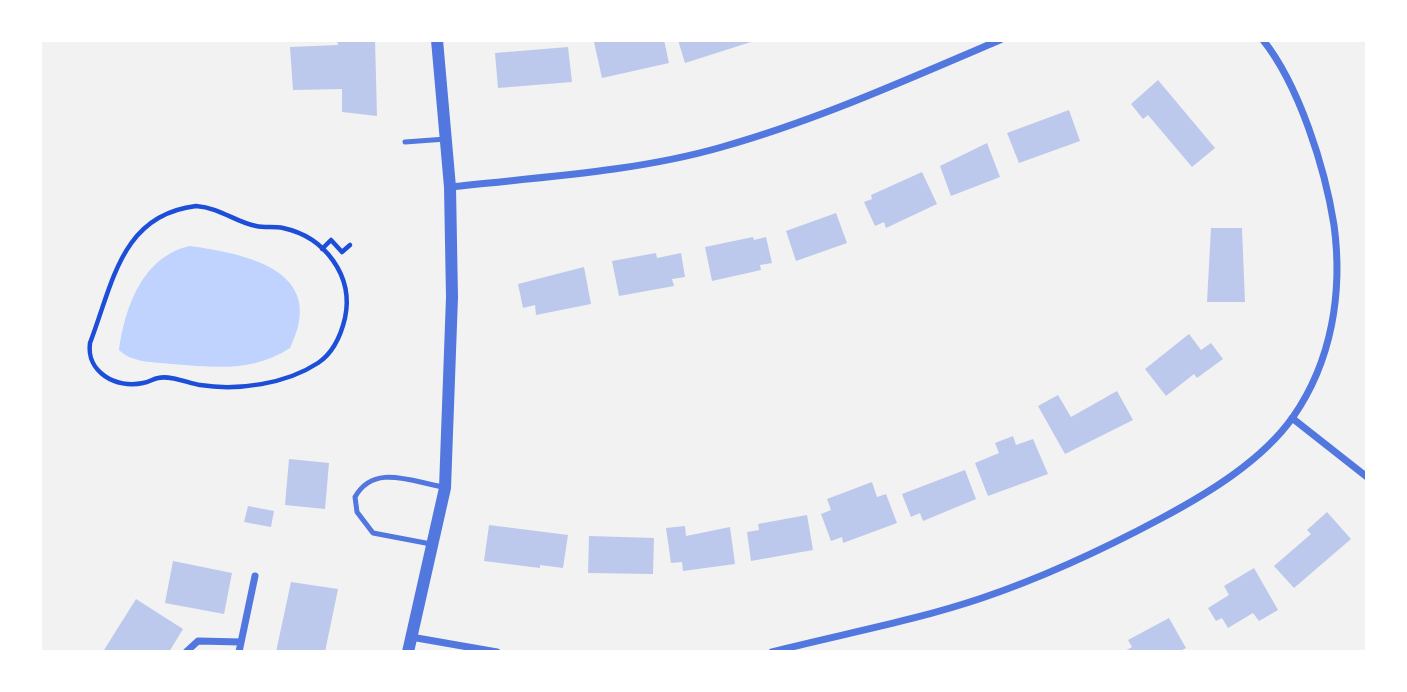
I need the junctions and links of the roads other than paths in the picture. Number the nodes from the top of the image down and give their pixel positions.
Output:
1 (437, 40) edge
2 (1000, 40) edge
3 (1263, 40) edge
4 (446, 139) junction
5 (405, 142) dead end
6 (450, 187) junction
7 (1292, 418) junction
8 (1367, 477) edge
9 (445, 488) junction
10 (434, 545) junction
11 (255, 576) dead end
12 (411, 637) junction
13 (241, 642) junction
14 (186, 652) edge
15 (239, 652) edge
16 (408, 652) edge
17 (497, 652) edge
18 (772, 652) edge

1 - 4 street
2 - 6 street
3 - 7 street
4 - 5 lane
4 - 6 street
6 - 9 street
7 - 8 street
7 - 18 street
9 - 10 street
9 - 10 lane
10 - 12 street
11 - 13 street
12 - 16 street
12 - 17 street
13 - 14 street
13 - 15 street

